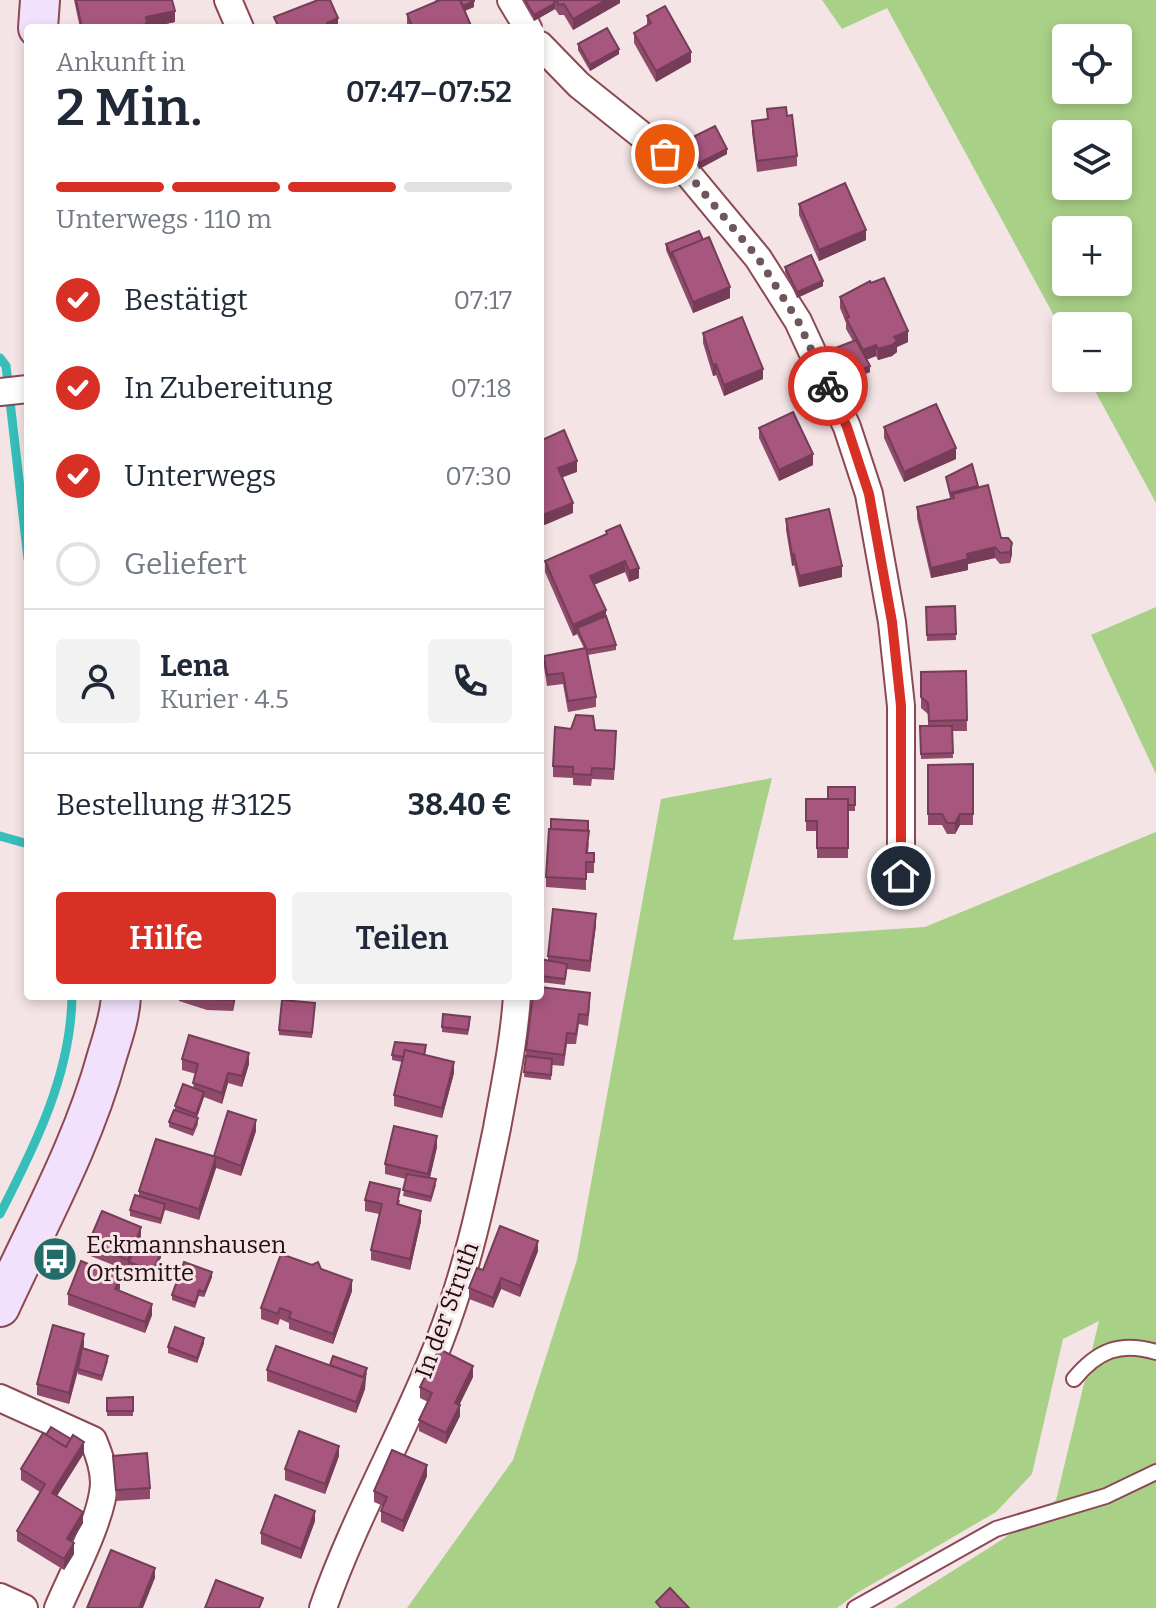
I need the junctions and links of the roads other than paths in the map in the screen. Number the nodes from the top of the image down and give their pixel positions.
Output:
1 (40, 0) edge
2 (228, 0) edge
3 (511, 0) edge
4 (38, 24) edge
5 (238, 24) edge
6 (526, 24) edge
7 (544, 49) edge
8 (901, 876) dead end
9 (121, 1000) edge
10 (517, 1000) edge
11 (0, 1307) edge
12 (1156, 1352) edge
13 (1074, 1379) dead end
14 (0, 1398) edge
15 (1156, 1472) edge
16 (0, 1597) edge
17 (24, 1608) edge
18 (58, 1608) edge
19 (323, 1608) edge
20 (855, 1608) edge

1 - 4 main road
2 - 5 street
3 - 6 street
7 - 8 street
9 - 11 main road
10 - 19 street, In der Struth
12 - 13 lane
14 - 18 street
15 - 20 lane
16 - 17 street

